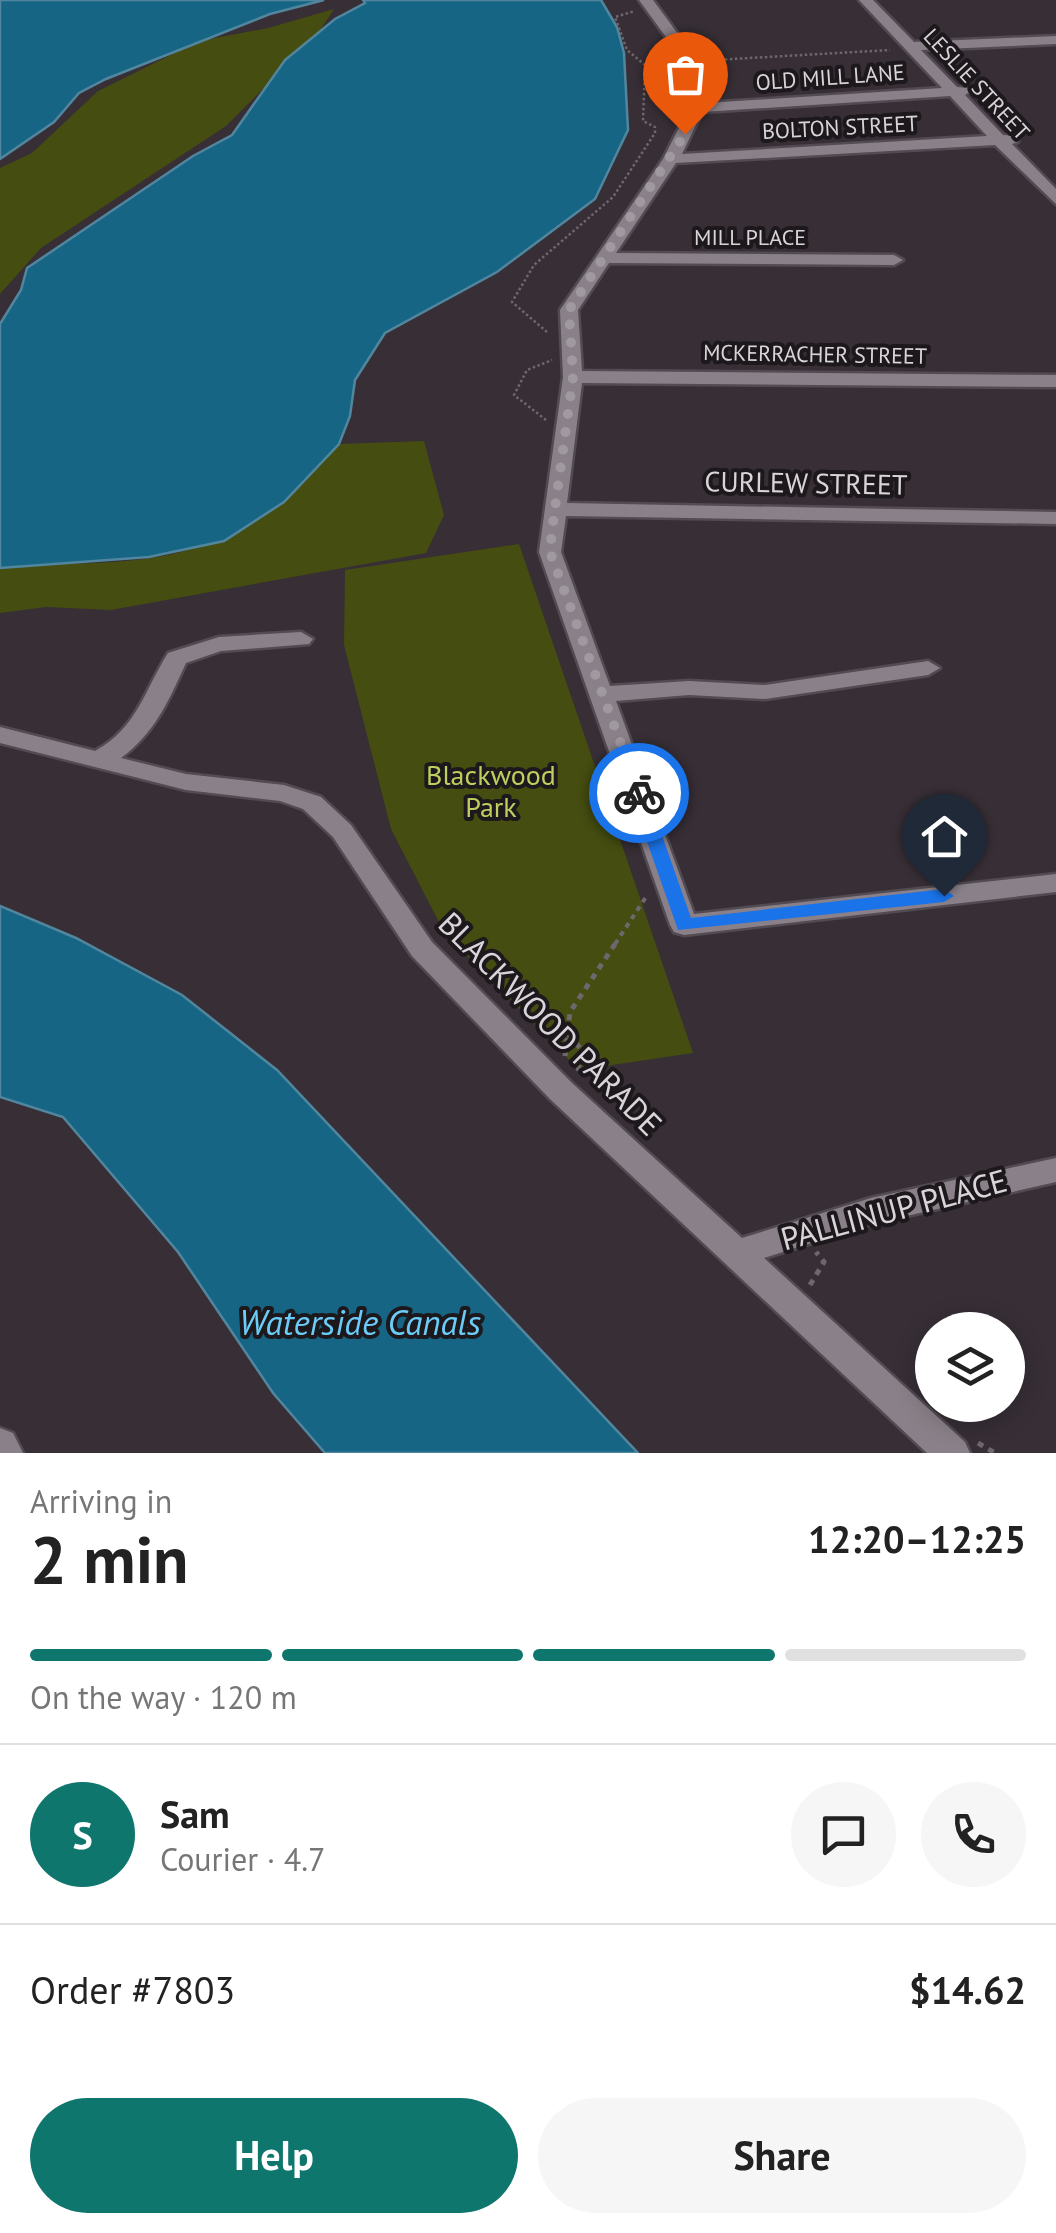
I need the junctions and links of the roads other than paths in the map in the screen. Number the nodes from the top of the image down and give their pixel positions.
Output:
1 (646, 0) edge
2 (866, 0) edge
3 (877, 0) edge
4 (671, 34) dead end
5 (1056, 40) edge
6 (912, 47) junction
7 (959, 91) junction
8 (1006, 140) junction
9 (671, 159) junction
10 (1056, 185) edge
11 (1056, 200) edge
12 (606, 258) junction
13 (894, 260) dead end
14 (573, 377) junction
15 (1056, 382) edge
16 (554, 509) junction
17 (1056, 518) edge
18 (301, 639) dead end
19 (928, 668) dead end
20 (604, 694) junction
21 (0, 735) edge
22 (95, 762) junction
23 (1056, 883) edge
24 (1056, 1170) edge
25 (733, 1254) junction
26 (0, 1444) edge
27 (5, 1453) edge
28 (952, 1453) edge

1 - 4 street
2 - 6 street, LESLIE STREET
3 - 6 street, LESLIE STREET
5 - 6 street
6 - 7 street, LESLIE STREET
7 - 8 street, LESLIE STREET
7 - 9 street, OLD MILL LANE
8 - 9 street, BOLTON STREET
8 - 10 street, LESLIE STREET
8 - 11 street, LESLIE STREET
9 - 12 street
12 - 13 street, MILL PLACE
12 - 14 street
14 - 15 street, MCKERRACHER STREET
14 - 16 street
16 - 17 street, CURLEW STREET
16 - 20 street
18 - 22 street
19 - 20 street
20 - 23 street
21 - 22 street, BLACKWOOD PARADE
22 - 25 street, BLACKWOOD PARADE
24 - 25 street, PALLINUP PLACE
25 - 28 street, BLACKWOOD PARADE
26 - 27 street

